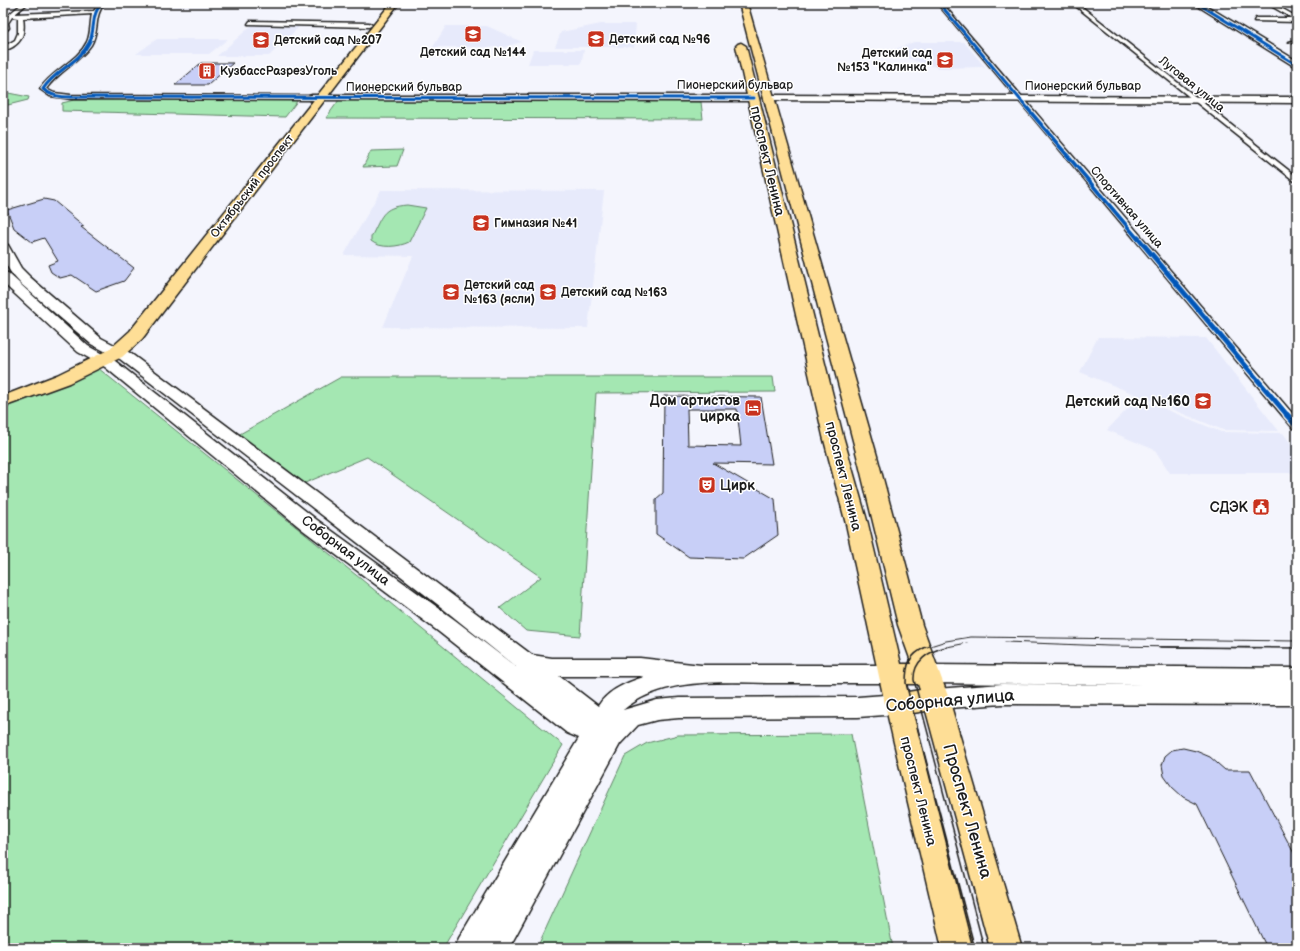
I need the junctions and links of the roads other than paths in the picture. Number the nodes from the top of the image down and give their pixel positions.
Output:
1 (26, 3) edge
2 (103, 3) edge
3 (387, 3) edge
4 (395, 3) edge
5 (743, 3) edge
6 (939, 3) edge
7 (1074, 3) edge
8 (1197, 3) edge
9 (1268, 3) edge
10 (97, 12) junction
11 (10, 15) junction
12 (20, 17) junction
13 (1256, 20) dead end
14 (1297, 20) edge
15 (250, 23) dead end
16 (369, 26) junction
17 (3, 31) edge
18 (739, 34) dead end
19 (3, 49) edge
20 (1297, 65) edge
21 (316, 98) junction
22 (761, 98) junction
23 (1020, 99) junction
24 (1194, 99) junction
25 (1297, 100) edge
26 (1283, 170) junction
27 (1297, 170) edge
28 (1297, 182) edge
29 (3, 248) edge
30 (3, 276) edge
31 (105, 354) junction
32 (3, 394) edge
33 (3, 402) edge
34 (1297, 426) edge
35 (526, 663) junction
36 (701, 674) junction
37 (891, 674) junction
38 (1297, 677) edge
39 (932, 687) junction
40 (1297, 695) edge
41 (898, 704) junction
42 (602, 731) junction
43 (469, 948) edge
44 (493, 948) edge
45 (958, 948) edge
46 (1006, 948) edge

1 - 11 street
2 - 10 street
3 - 16 main road, Октябрьский проспект
4 - 21 main road, Октябрьский проспект
5 - 22 main road, проспект Ленина
6 - 23 street, Спортивная улица
7 - 24 street, Луговая улица
8 - 20 main road
9 - 14 street
10 - 12 street
10 - 21 street, Пионерский бульвар
11 - 12 street
11 - 17 street
12 - 19 street
13 - 14 street
15 - 16 street
16 - 21 main road, Октябрьский проспект
18 - 22 main road, проспект Ленина
21 - 22 main road, Пионерский бульвар
21 - 31 main road, Октябрьский проспект
22 - 23 main road, Пионерский бульвар
22 - 37 main road, проспект Ленина
22 - 39 main road, проспект Ленина
23 - 24 main road, Пионерский бульвар
23 - 34 street, Спортивная улица
24 - 25 main road, Пионерский бульвар
24 - 26 street, Луговая улица
26 - 27 street
26 - 28 street, Луговая улица
29 - 31 main road
30 - 31 main road
31 - 32 main road
31 - 33 main road
31 - 35 main road, Соборная улица
31 - 42 main road, Соборная улица
35 - 36 main road, Соборная улица
35 - 42 main road, Соборная улица
36 - 37 main road, Соборная улица
36 - 42 main road, Соборная улица
37 - 39 main road, Соборная улица
37 - 41 main road, проспект Ленина
38 - 39 main road, Соборная улица
39 - 40 main road, Соборная улица
39 - 41 main road, Соборная улица
39 - 46 main road, Проспект Ленина
41 - 42 main road, Соборная улица
41 - 45 main road, проспект Ленина
42 - 43 main road
42 - 44 main road

